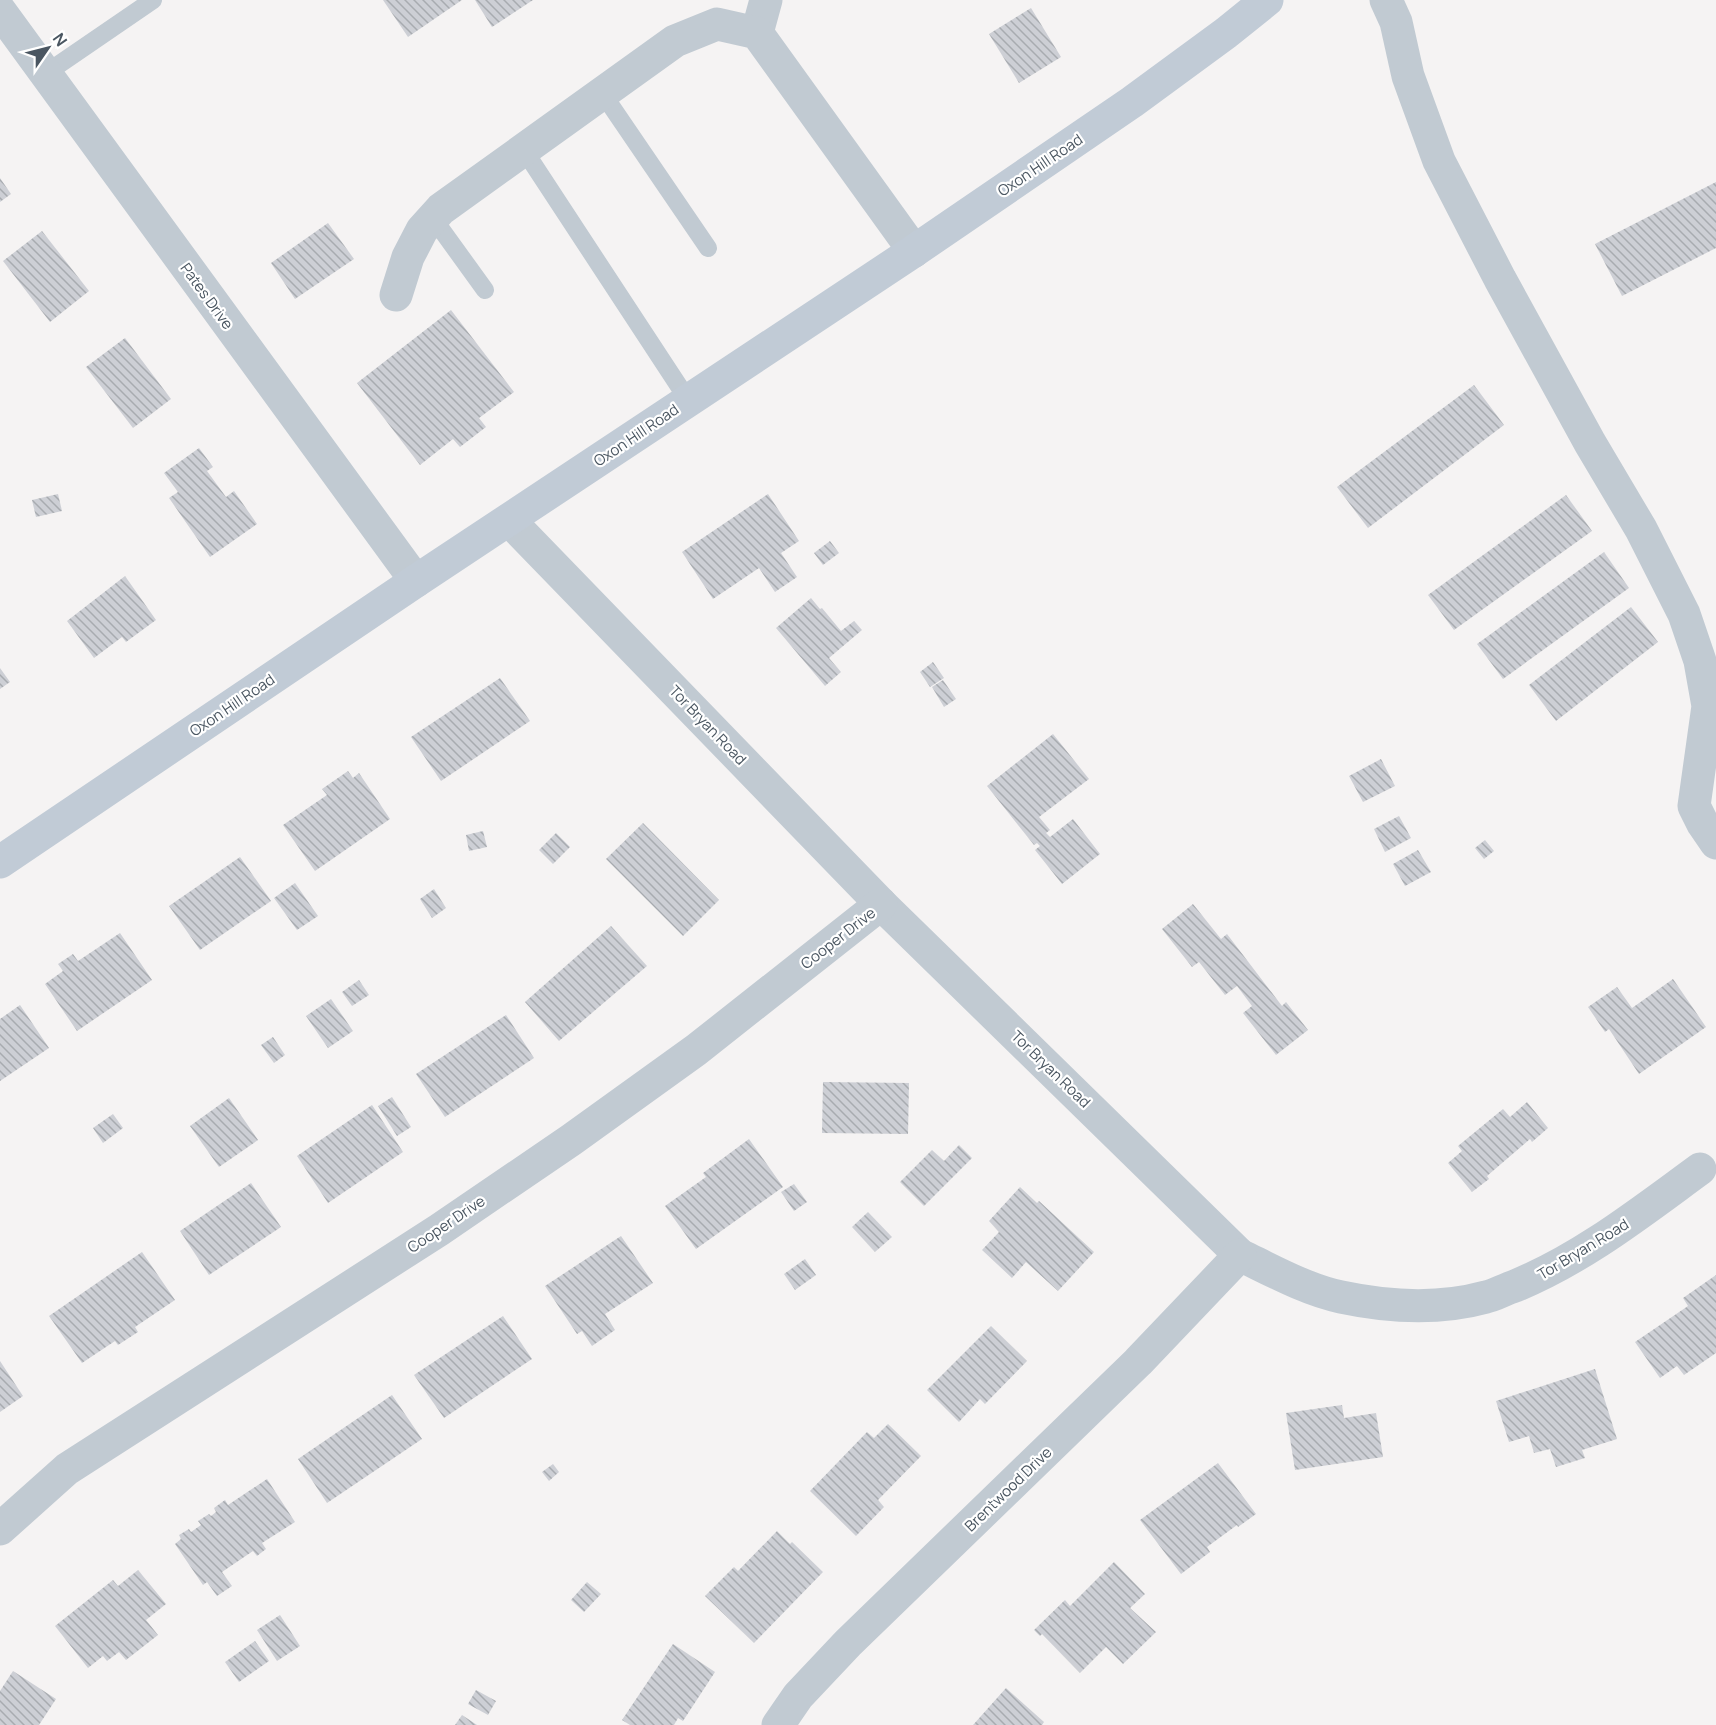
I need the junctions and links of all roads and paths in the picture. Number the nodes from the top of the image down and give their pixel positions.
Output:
1 (153, 0) edge
2 (766, 0) edge
3 (1267, 0) edge
4 (1386, 0) edge
5 (0, 11) edge
6 (756, 33) junction
7 (45, 74) junction
8 (603, 94) junction
9 (524, 150) junction
10 (433, 218) junction
11 (708, 248) dead end
12 (914, 251) junction
13 (484, 290) dead end
14 (396, 294) dead end
15 (688, 400) junction
16 (509, 520) junction
17 (416, 580) junction
18 (1716, 843) edge
19 (0, 862) edge
20 (881, 904) junction
21 (1700, 1169) dead end
22 (1240, 1255) junction
23 (0, 1529) edge
24 (778, 1725) edge

1 - 7 lane
2 - 6 street
3 - 12 main road, Oxon Hill Road
4 - 18 street
5 - 7 street, Pates Drive
6 - 8 street
6 - 12 street
7 - 17 street, Pates Drive
8 - 9 street
8 - 11 lane
9 - 10 street
9 - 15 lane
10 - 13 lane
10 - 14 street
12 - 15 main road, Oxon Hill Road
15 - 16 main road, Oxon Hill Road
16 - 17 main road, Oxon Hill Road
16 - 20 street, Tor Bryan Road
17 - 19 main road, Oxon Hill Road
20 - 22 street, Tor Bryan Road
20 - 23 street, Cooper Drive
21 - 22 street, Tor Bryan Road
22 - 24 street, Brentwood Drive

